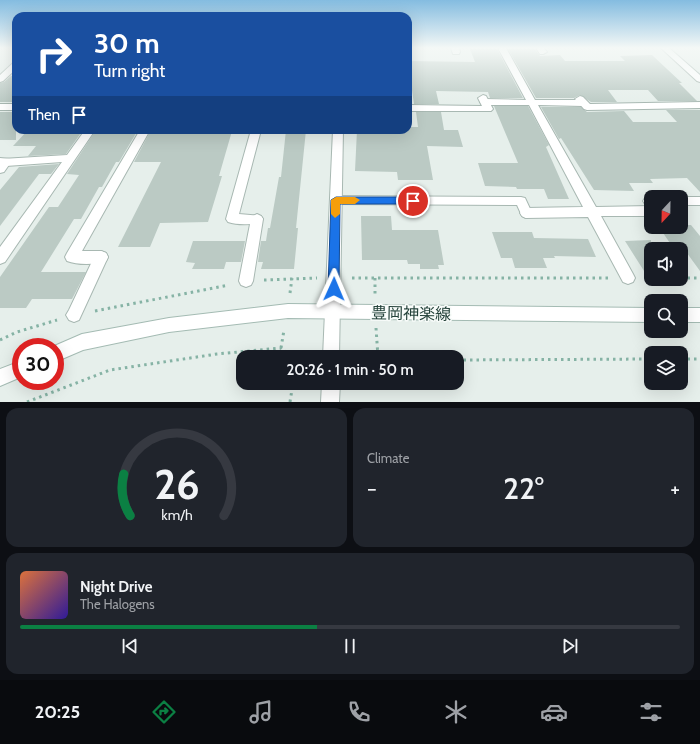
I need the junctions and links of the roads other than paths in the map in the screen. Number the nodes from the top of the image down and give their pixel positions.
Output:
1 (512, 67) edge
2 (686, 67) edge
3 (12, 68) edge
4 (0, 79) edge
5 (700, 79) edge
6 (532, 103) junction
7 (700, 105) edge
8 (12, 106) edge
9 (0, 107) edge
10 (412, 108) edge
11 (87, 134) edge
12 (142, 134) edge
13 (255, 134) edge
14 (338, 134) edge
15 (71, 158) junction
16 (2, 164) edge
17 (336, 200) junction
18 (700, 200) edge
19 (688, 201) edge
20 (644, 211) edge
21 (592, 212) junction
22 (0, 258) edge
23 (628, 278) road end
24 (246, 281) road end
25 (333, 312) junction
26 (74, 315) road end
27 (644, 315) edge
28 (688, 315) edge
29 (700, 315) edge
30 (64, 350) edge
31 (331, 350) edge
32 (12, 373) edge
33 (0, 378) edge
34 (331, 390) edge
35 (330, 402) edge

1 - 6 street
2 - 5 street
3 - 4 street
6 - 7 street
6 - 10 street
6 - 21 street
8 - 9 street
11 - 15 street
12 - 26 street
13 - 24 street
14 - 17 street
15 - 16 street
15 - 22 street
17 - 21 street
17 - 25 street
18 - 19 street
20 - 21 street
21 - 23 street
25 - 27 street, 豊岡神楽線
25 - 30 street, 豊岡神楽線
25 - 31 street
28 - 29 street
32 - 33 street
34 - 35 street

